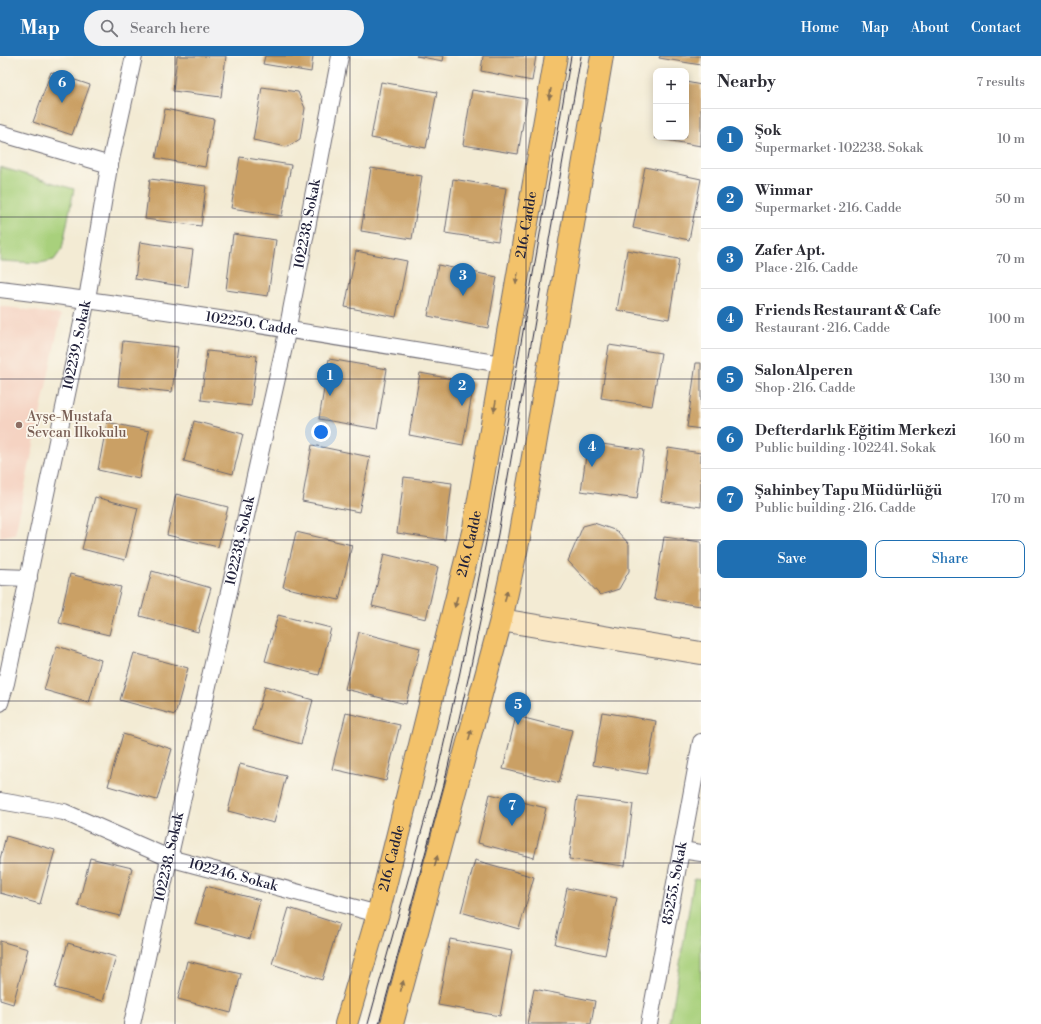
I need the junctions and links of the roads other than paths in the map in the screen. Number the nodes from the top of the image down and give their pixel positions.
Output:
1 (134, 56) edge
2 (340, 56) edge
3 (556, 56) edge
4 (602, 56) edge
5 (0, 133) edge
6 (110, 165) junction
7 (0, 289) edge
8 (87, 299) junction
9 (287, 329) junction
10 (502, 364) junction
11 (0, 578) edge
12 (29, 578) junction
13 (501, 620) junction
14 (701, 653) edge
15 (0, 703) edge
16 (701, 742) edge
17 (0, 801) edge
18 (682, 850) junction
19 (701, 853) edge
20 (169, 858) junction
21 (378, 914) junction
22 (132, 1024) edge
23 (346, 1024) edge
24 (392, 1024) edge
25 (649, 1024) edge

1 - 6 street, 102239. Sokak
2 - 9 street, 102238. Sokak
3 -> 10 main road, 216. Cadde
13 -> 4 main road
5 - 6 street
6 - 8 street, 102239. Sokak
7 - 8 street, 102250. Cadde
8 - 9 street, 102250. Cadde
8 - 12 street, 102239. Sokak
9 - 10 street, 102250. Cadde
9 - 20 street, 102238. Sokak
10 -> 21 main road, 216. Cadde
11 - 12 street
12 - 15 street, 102239. Sokak
13 - 14 street
24 -> 13 main road
16 - 18 street, 85255. Sokak
17 - 20 street, 102246. Sokak
18 - 19 street
18 - 25 street, 85255. Sokak
20 - 21 street, 102246. Sokak
20 - 22 street, 102238. Sokak
21 - 23 main road, 216. Cadde

